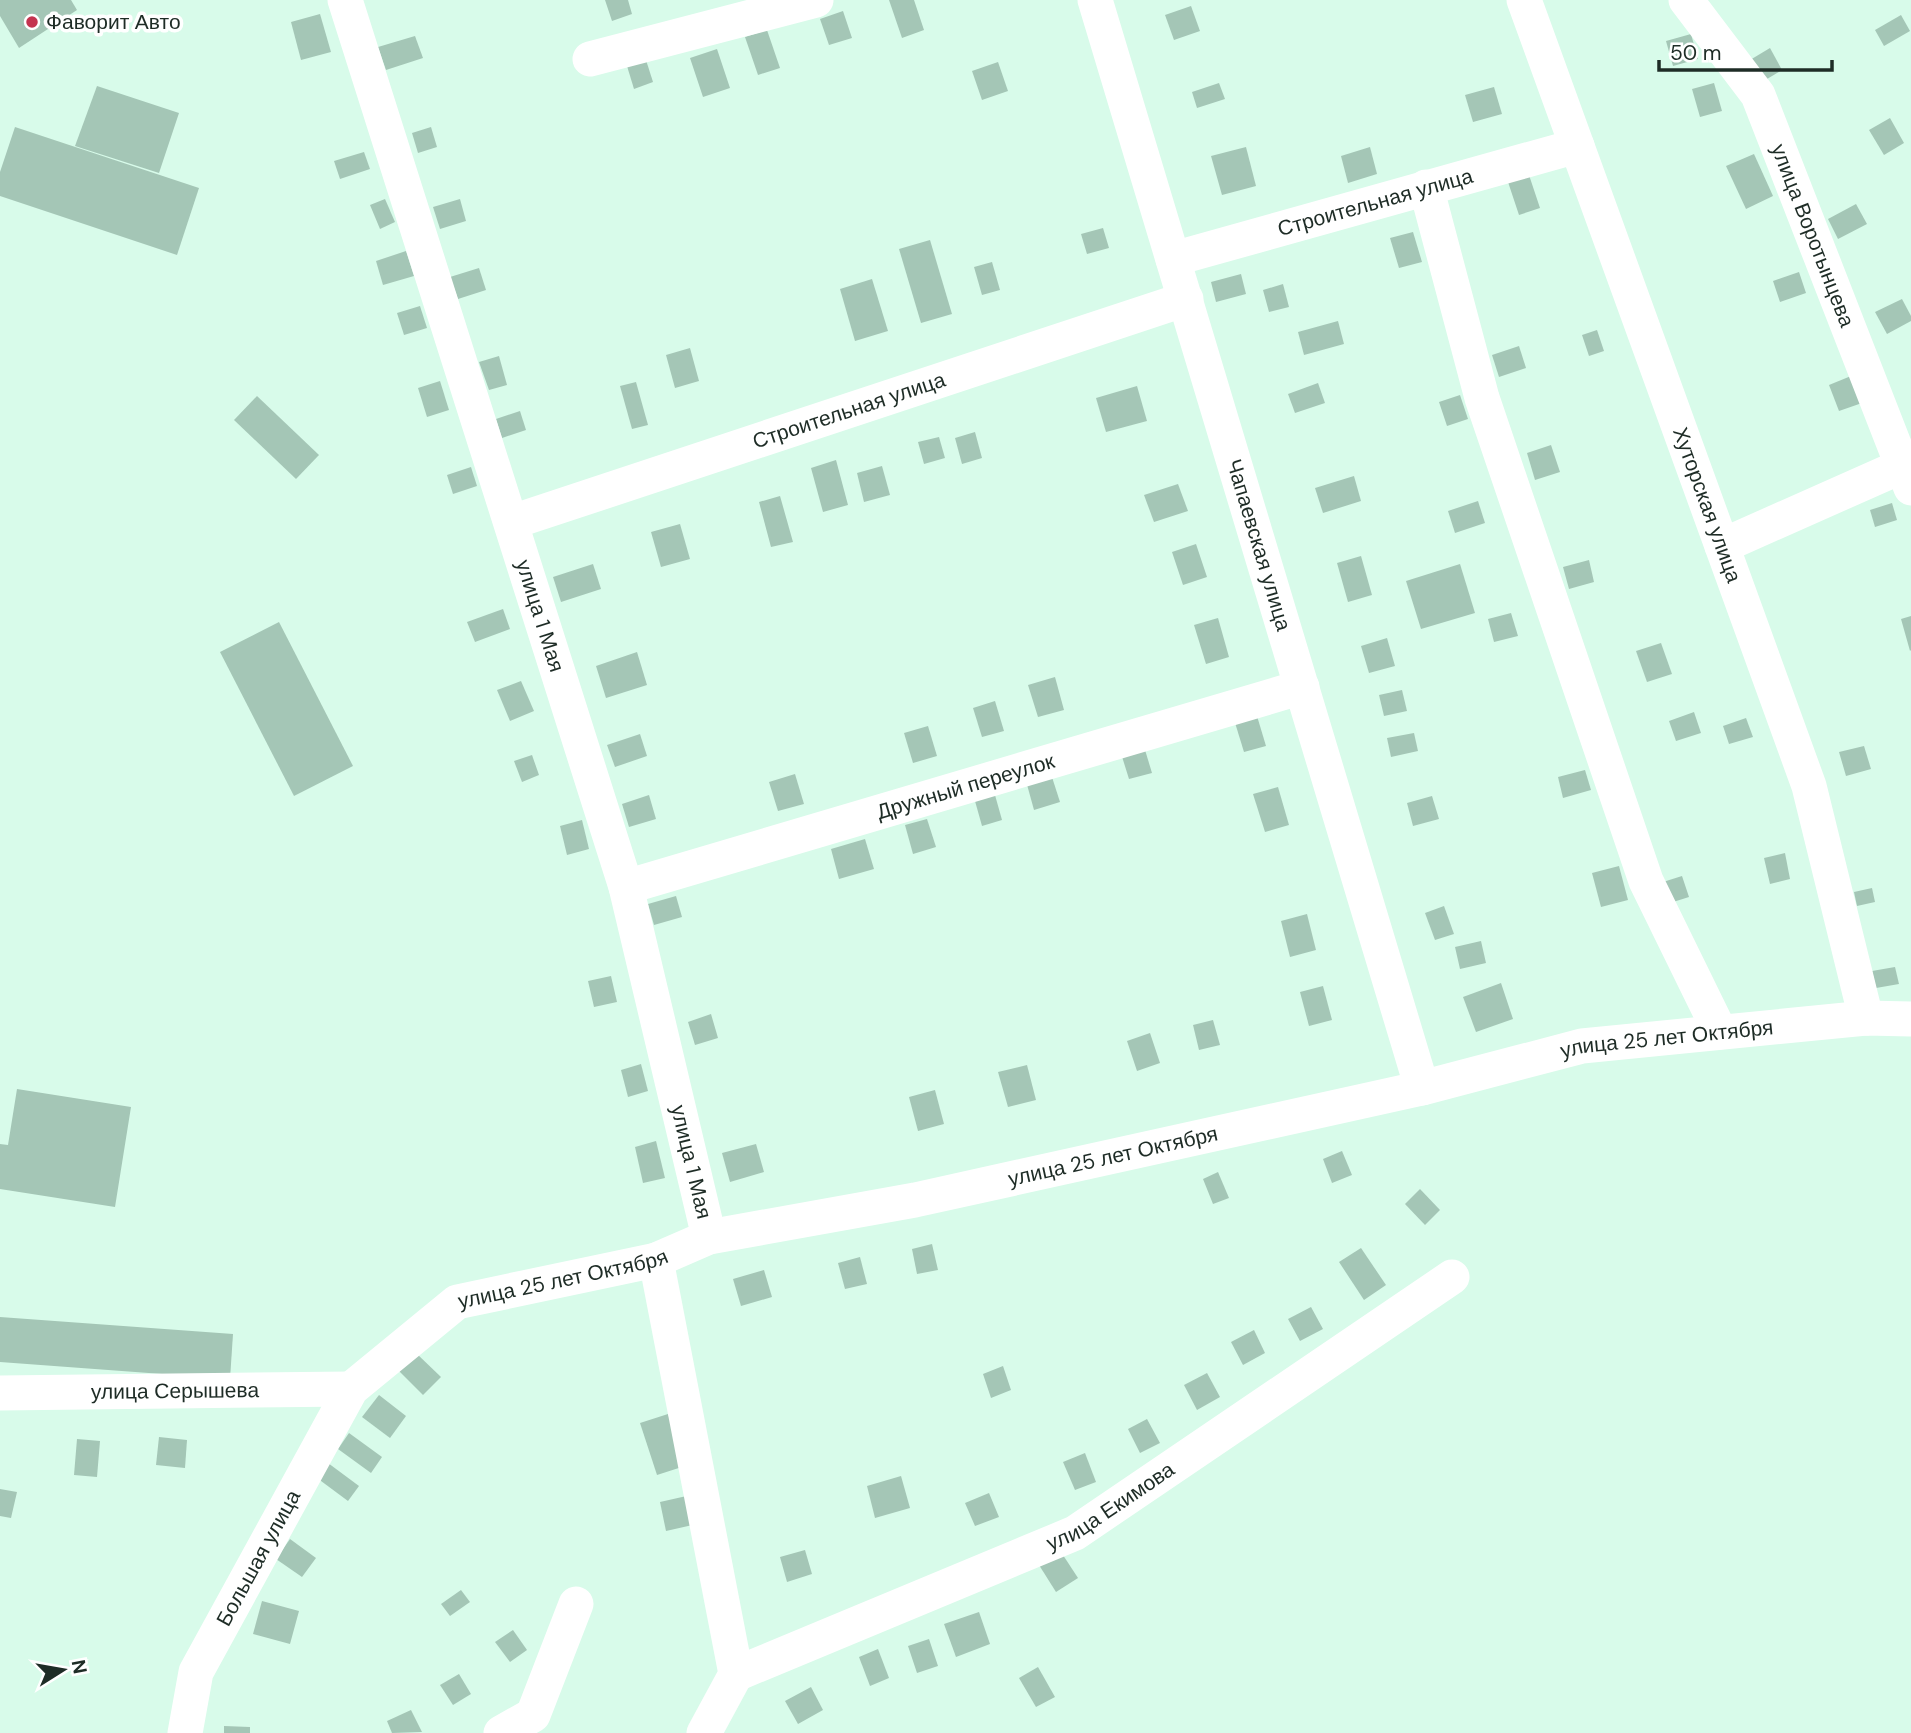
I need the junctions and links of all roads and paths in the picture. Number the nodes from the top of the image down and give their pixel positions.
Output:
1 (345, 0) edge
2 (816, 0) edge
3 (1096, 0) edge
4 (1524, 0) edge
5 (1686, 0) edge
6 (590, 59) dead end
7 (1577, 146) junction
8 (1426, 187) junction
9 (1173, 258) junction
10 (1185, 299) junction
11 (1908, 472) edge
12 (512, 522) junction
13 (1722, 546) junction
14 (1302, 687) junction
15 (626, 887) junction
16 (1867, 1018) junction
17 (1911, 1019) edge
18 (1720, 1032) junction
19 (1422, 1088) junction
20 (709, 1237) junction
21 (656, 1260) junction
22 (1452, 1277) dead end
23 (351, 1389) junction
24 (0, 1393) edge
25 (576, 1604) dead end
26 (736, 1674) junction
27 (186, 1733) edge
28 (501, 1733) edge
29 (704, 1733) edge

1 - 12 street, улица 1 Мая
2 - 6 street
3 - 9 street, Чапаевская улица
4 - 7 street, Хуторская улица
5 - 11 street, улица Воротынцева
7 - 8 street, Строительная улица
7 - 13 street, Хуторская улица
8 - 9 street, Строительная улица
8 - 18 street
9 - 10 street, Чапаевская улица
10 - 12 street, Строительная улица
10 - 14 street, Чапаевская улица
11 - 13 street
12 - 15 street, улица 1 Мая
13 - 16 street, Хуторская улица
14 - 15 street, Дружный переулок
14 - 19 street, Чапаевская улица
15 - 20 street, улица 1 Мая
16 - 17 street, улица 25 лет Октября
16 - 18 street, улица 25 лет Октября
18 - 19 street, улица 25 лет Октября
19 - 20 street, улица 25 лет Октября
20 - 21 street, улица 25 лет Октября
21 - 23 street, улица 25 лет Октября
21 - 26 street
22 - 26 street, улица Екимова
23 - 24 street, улица Серышева
23 - 27 street, Большая улица
25 - 28 street
26 - 29 street

